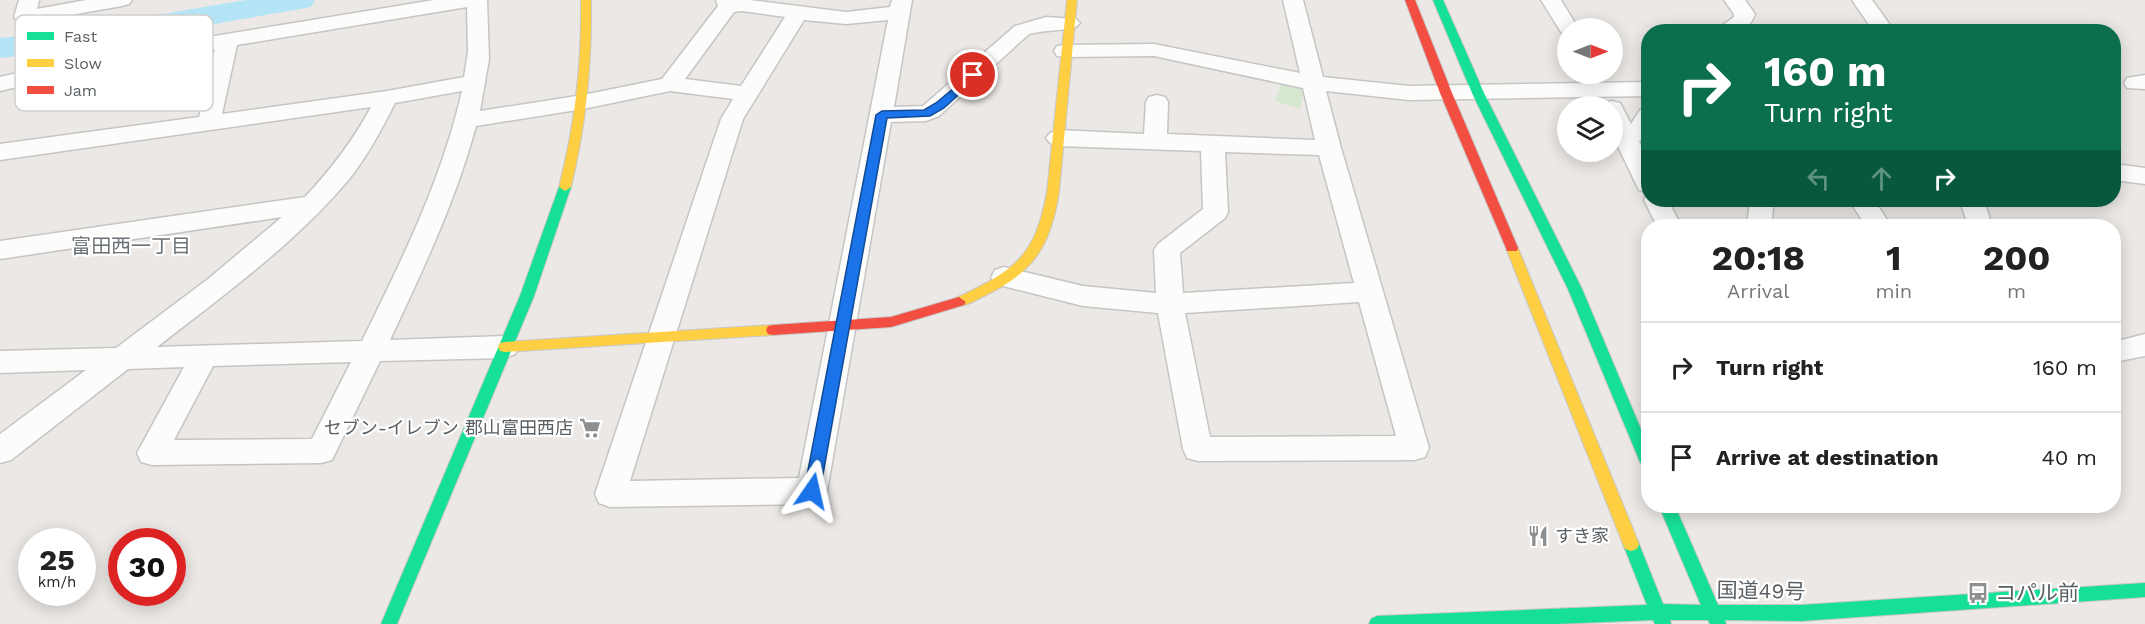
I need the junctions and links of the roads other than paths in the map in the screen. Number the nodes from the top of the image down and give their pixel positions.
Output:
1 (29, 0) edge
2 (122, 0) edge
3 (471, 0) edge
4 (477, 0) edge
5 (586, 0) edge
6 (1072, 0) edge
7 (1293, 0) edge
8 (1410, 0) edge
9 (1438, 0) edge
10 (1551, 0) edge
11 (1734, 0) edge
12 (1863, 0) edge
13 (727, 3) edge
14 (901, 6) edge
15 (798, 13) junction
16 (25, 15) edge
17 (36, 15) edge
18 (1562, 18) edge
19 (1069, 23) junction
20 (1736, 24) edge
21 (1880, 24) edge
22 (228, 39) junction
23 (213, 42) edge
24 (1065, 51) junction
25 (15, 80) edge
26 (474, 82) junction
27 (1313, 83) junction
28 (0, 84) edge
29 (670, 84) junction
30 (1641, 90) edge
31 (1446, 93) junction
32 (1478, 93) junction
33 (747, 94) junction
34 (1605, 95) edge
35 (387, 98) junction
36 (584, 102) junction
37 (1157, 102) dead end
38 (213, 105) edge
39 (212, 111) edge
40 (882, 115) junction
41 (466, 120) junction
42 (209, 122) junction
43 (1058, 138) junction
44 (1155, 142) junction
45 (1213, 144) junction
46 (1329, 148) junction
47 (0, 152) edge
48 (1641, 170) edge
49 (2121, 173) edge
50 (2145, 176) edge
51 (313, 204) junction
52 (0, 250) edge
53 (1004, 277) junction
54 (1371, 292) junction
55 (1170, 304) junction
56 (843, 325) junction
57 (661, 338) junction
58 (2145, 345) edge
59 (505, 347) junction
60 (2121, 350) edge
61 (372, 351) junction
62 (204, 356) junction
63 (123, 358) junction
64 (0, 362) edge
65 (1641, 445) edge
66 (0, 451) edge
67 (1670, 513) edge
68 (2145, 590) edge
69 (1661, 618) edge
70 (1716, 618) edge
71 (1423, 623) edge
72 (389, 624) edge
73 (1377, 624) edge

1 - 16 street
2 - 17 street
3 - 22 street
4 - 26 street
5 - 36 main road
6 - 19 main road
7 - 27 street
8 - 31 main road
9 - 32 main road
10 - 18 street
11 - 20 street
12 - 21 street
13 - 15 street
13 - 29 street
14 - 15 street
14 - 40 street
15 - 33 street
19 - 24 main road
19 - 40 street
22 - 23 street
22 - 38 street
24 - 27 street
24 - 43 main road
25 - 28 street
26 - 35 street
26 - 41 street
27 - 31 street
27 - 46 street
29 - 33 street
29 - 36 street
30 - 34 street
31 - 32 street
31 - 69 main road
32 - 34 street
32 - 65 main road
33 - 57 street
34 - 48 street
35 - 42 street
35 - 51 street
36 - 41 street
36 - 59 main road
37 - 44 street
39 - 42 street
40 - 56 street
41 - 61 street
42 - 47 street
43 - 44 street
43 - 53 main road
44 - 45 street
45 - 46 street
45 - 55 street
46 - 54 street
49 - 50 street
51 - 52 street
51 - 63 street
53 - 55 street
53 - 56 main road
54 - 55 street
54 - 55 street
56 - 57 main road
56 - 57 street
57 - 59 main road
58 - 60 street
59 - 61 street
59 - 72 main road
61 - 62 street
61 - 62 street
62 - 63 street
63 - 64 street
63 - 66 street
67 - 70 main road
68 - 70 main road, 国道49号
69 - 70 main road, 国道49号
69 - 71 main road, 国道49号
71 - 73 main road, 国道49号

